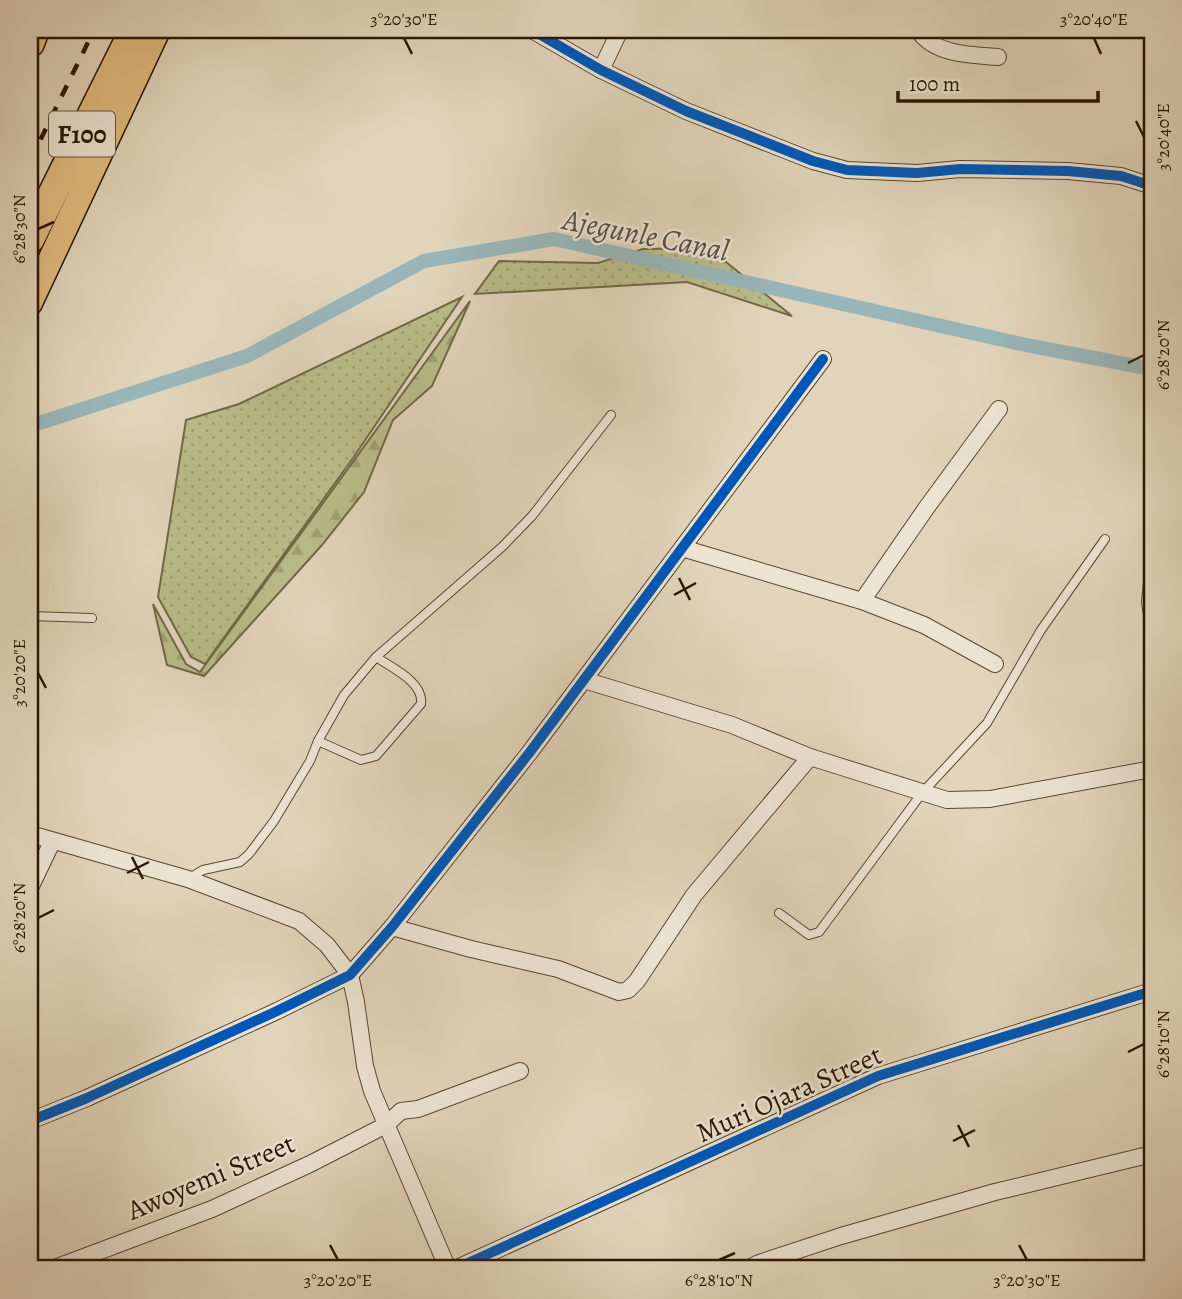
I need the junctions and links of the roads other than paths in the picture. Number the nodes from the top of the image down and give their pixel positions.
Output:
1 (35, 30) edge
2 (134, 30) edge
3 (158, 30) edge
4 (532, 30) edge
5 (620, 30) edge
6 (918, 30) edge
7 (30, 43) edge
8 (998, 57) dead end
9 (601, 70) junction
10 (1152, 186) edge
11 (30, 239) edge
12 (30, 303) edge
13 (823, 359) dead end
14 (999, 409) dead end
15 (611, 415) dead end
16 (1105, 538) dead end
17 (682, 548) junction
18 (1152, 583) edge
19 (862, 601) junction
20 (1152, 615) edge
21 (30, 616) edge
22 (92, 618) dead end
23 (376, 657) junction
24 (995, 664) dead end
25 (584, 680) junction
26 (318, 741) junction
27 (810, 757) junction
28 (1152, 769) edge
29 (922, 793) junction
30 (30, 834) edge
31 (52, 842) junction
32 (188, 879) junction
33 (30, 888) edge
34 (779, 913) dead end
35 (392, 927) junction
36 (350, 975) junction
37 (1152, 991) edge
38 (520, 1071) dead end
39 (30, 1121) edge
40 (386, 1125) junction
41 (1152, 1154) edge
42 (52, 1269) edge
43 (448, 1269) edge
44 (455, 1269) edge
45 (747, 1269) edge

1 - 7 highway
2 - 11 highway, F100
3 - 12 main road
4 - 9 street
5 - 9 street
6 - 8 street
9 - 10 street
13 - 17 street
14 - 19 street
15 - 23 lane
16 - 29 lane
17 - 19 street
17 - 25 street
18 - 20 street
19 - 24 street
21 - 22 lane
23 - 26 lane
23 - 26 lane
25 - 27 street
25 - 35 street
26 - 32 lane
27 - 29 street
27 - 35 street
28 - 29 street
29 - 34 lane
30 - 31 street
31 - 32 street
31 - 33 street
32 - 36 street
35 - 36 street
36 - 39 street
36 - 40 street
37 - 44 street, Muri Ojara Street
38 - 40 street, Awoyemi Street
40 - 42 street, Awoyemi Street
40 - 43 street
41 - 45 street

